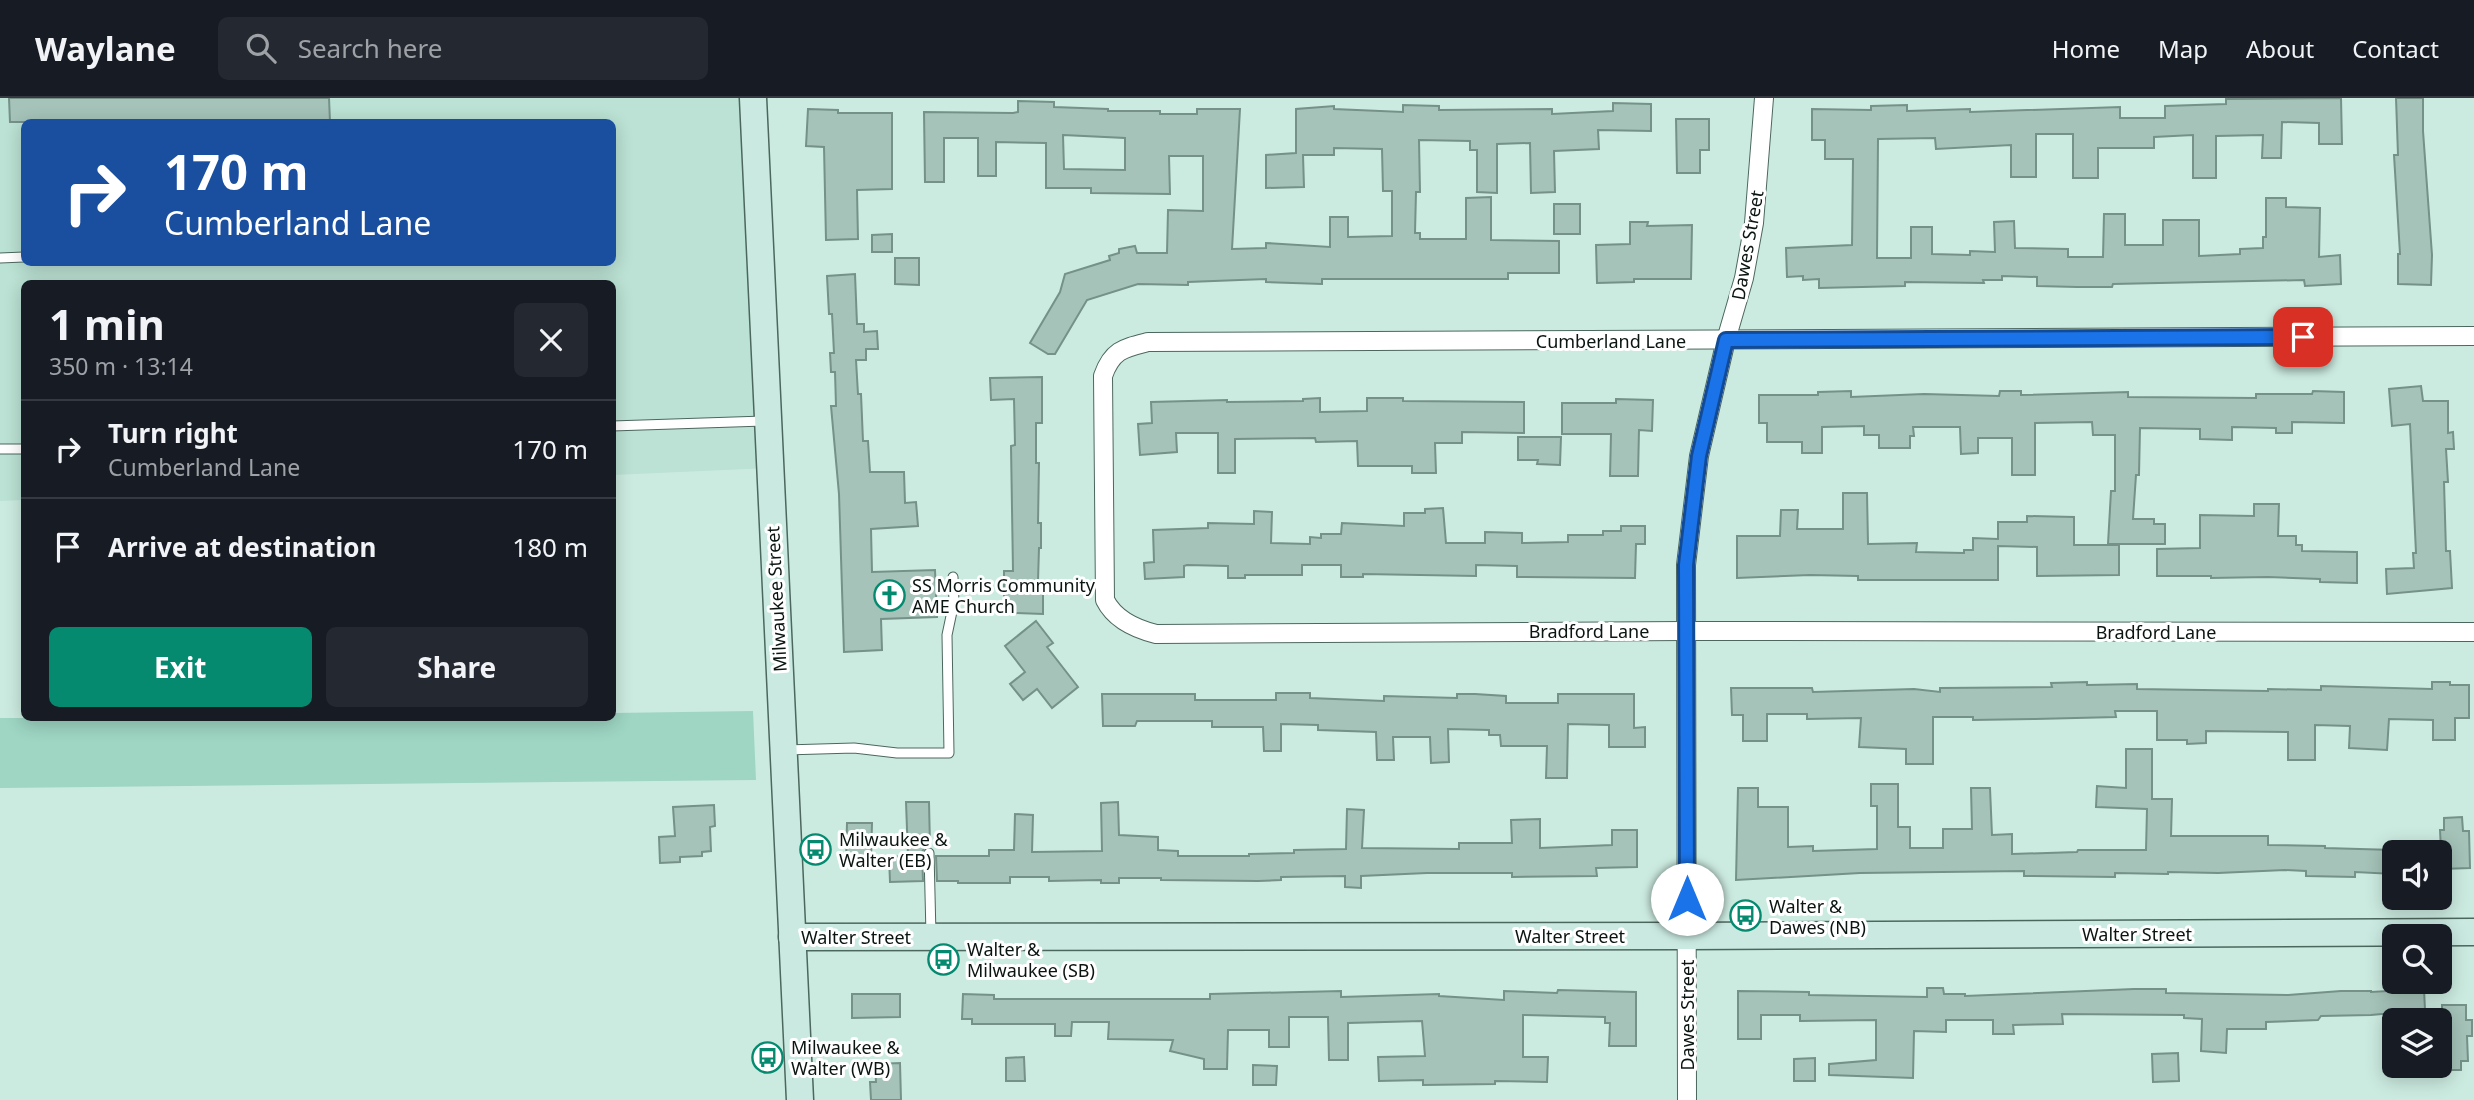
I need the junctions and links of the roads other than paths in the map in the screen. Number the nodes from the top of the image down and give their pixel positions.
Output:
1 (753, 98) edge
2 (1764, 98) edge
3 (21, 257) edge
4 (0, 258) edge
5 (2474, 336) edge
6 (1726, 340) junction
7 (1127, 348) joint
8 (769, 421) junction
9 (616, 426) edge
10 (0, 449) edge
11 (21, 449) edge
12 (953, 577) dead end
13 (1685, 631) junction
14 (2474, 632) edge
15 (784, 750) junction
16 (929, 853) dead end
17 (2474, 932) edge
18 (1687, 936) junction
19 (792, 937) junction
20 (931, 937) junction
21 (800, 1100) edge
22 (1687, 1100) edge

1 - 8 street, Milwaukee Street
2 - 6 street, Dawes Street
3 - 4 lane
5 - 6 street, Cumberland Lane
6 - 7 street, Cumberland Lane
6 - 13 street, Dawes Street
7 - 13 street, Bradford Lane
8 - 9 lane
8 - 15 street, Milwaukee Street
10 - 11 lane
12 - 15 lane
13 - 14 street, Bradford Lane
13 - 18 street, Dawes Street
15 - 19 street, Milwaukee Street
16 - 20 lane
17 - 18 street, Walter Street
18 - 20 street, Walter Street
18 - 22 street, Dawes Street
19 - 20 street, Walter Street
19 - 21 street, Milwaukee Street

